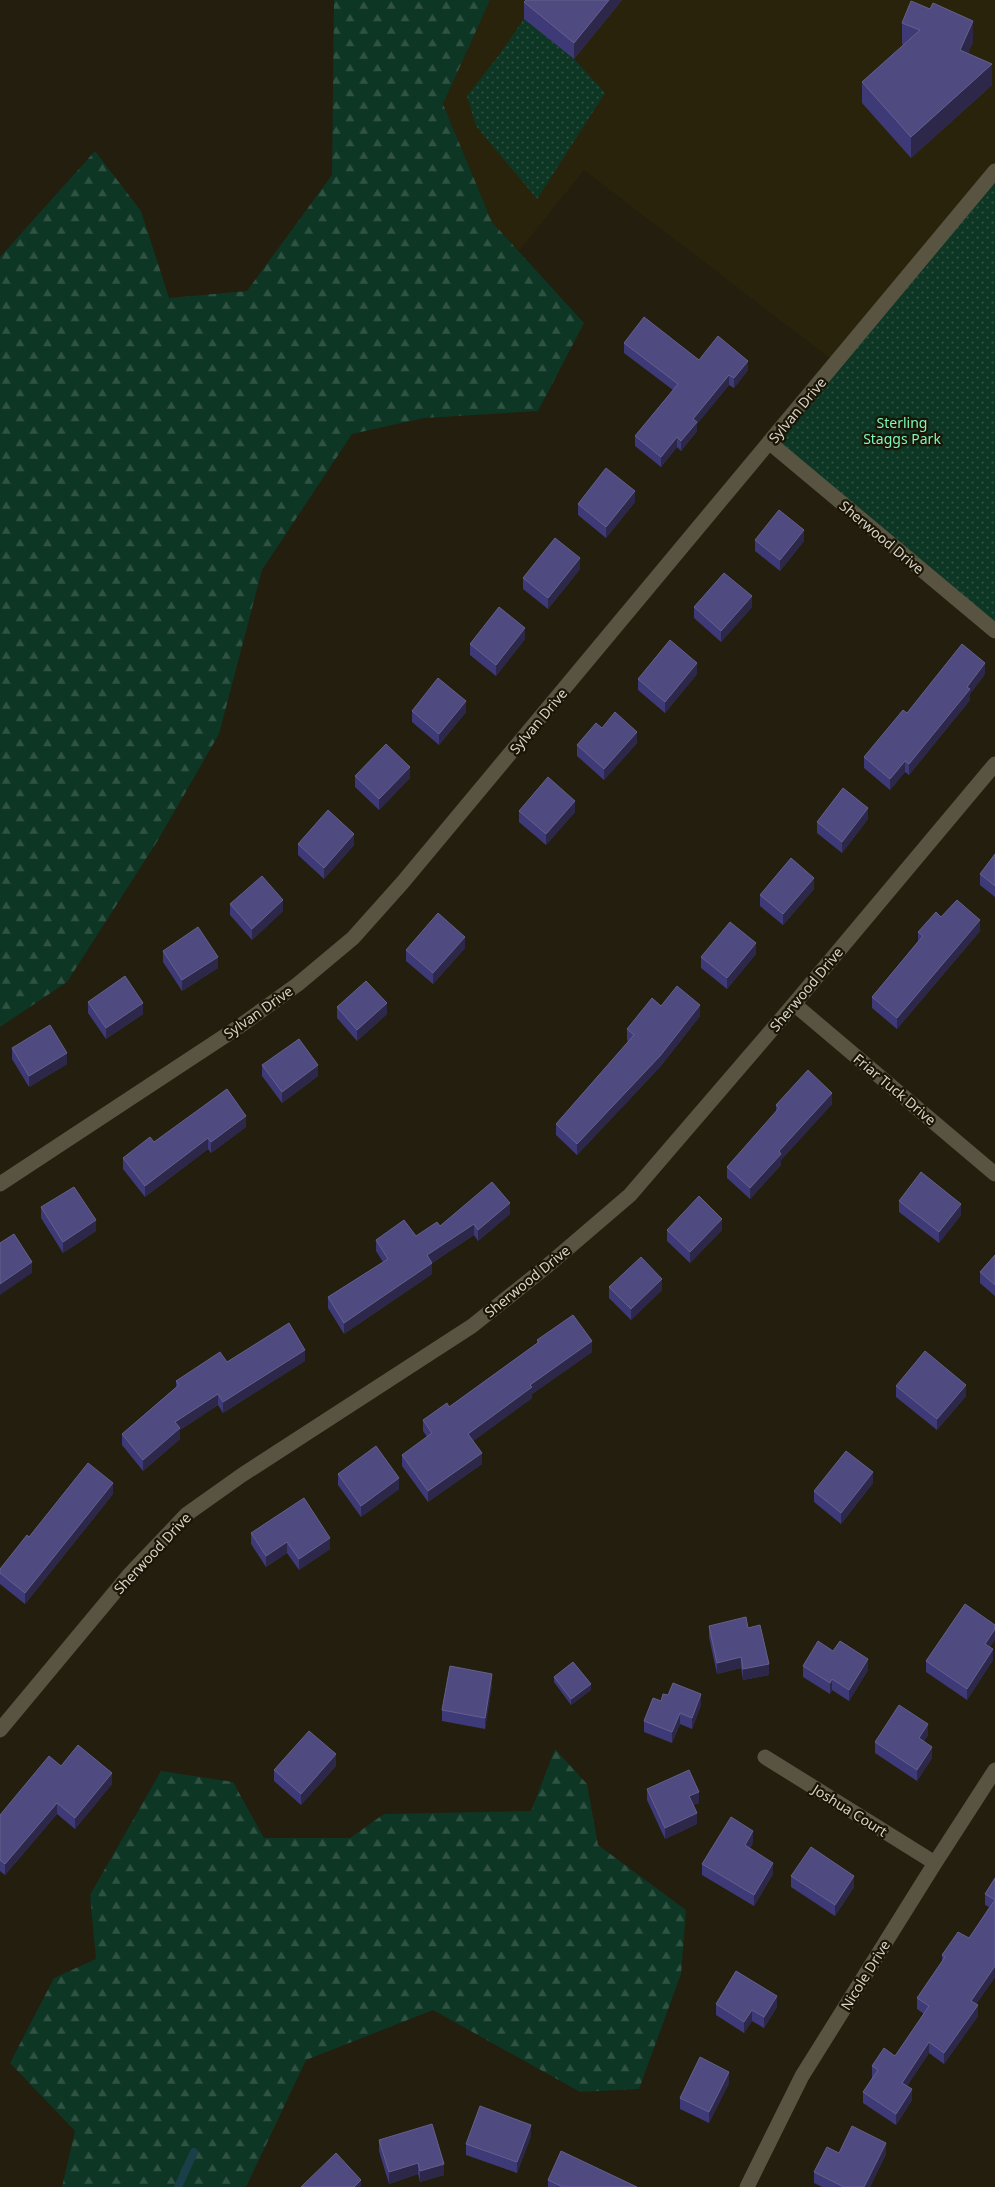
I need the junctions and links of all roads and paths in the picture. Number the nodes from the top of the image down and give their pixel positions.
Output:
1 (995, 171) edge
2 (770, 443) junction
3 (995, 631) edge
4 (995, 764) edge
5 (794, 1004) junction
6 (995, 1174) edge
7 (0, 1184) edge
8 (0, 1730) edge
9 (765, 1757) dead end
10 (995, 1770) edge
11 (934, 1863) junction
12 (747, 2187) edge

1 - 2 street, Sylvan Drive
2 - 3 street, Sherwood Drive
2 - 7 street, Sylvan Drive
4 - 5 street, Sherwood Drive
5 - 6 street, Friar Tuck Drive
5 - 8 street, Sherwood Drive
9 - 11 street, Joshua Court
10 - 11 street, Nicole Drive
11 - 12 street, Nicole Drive

